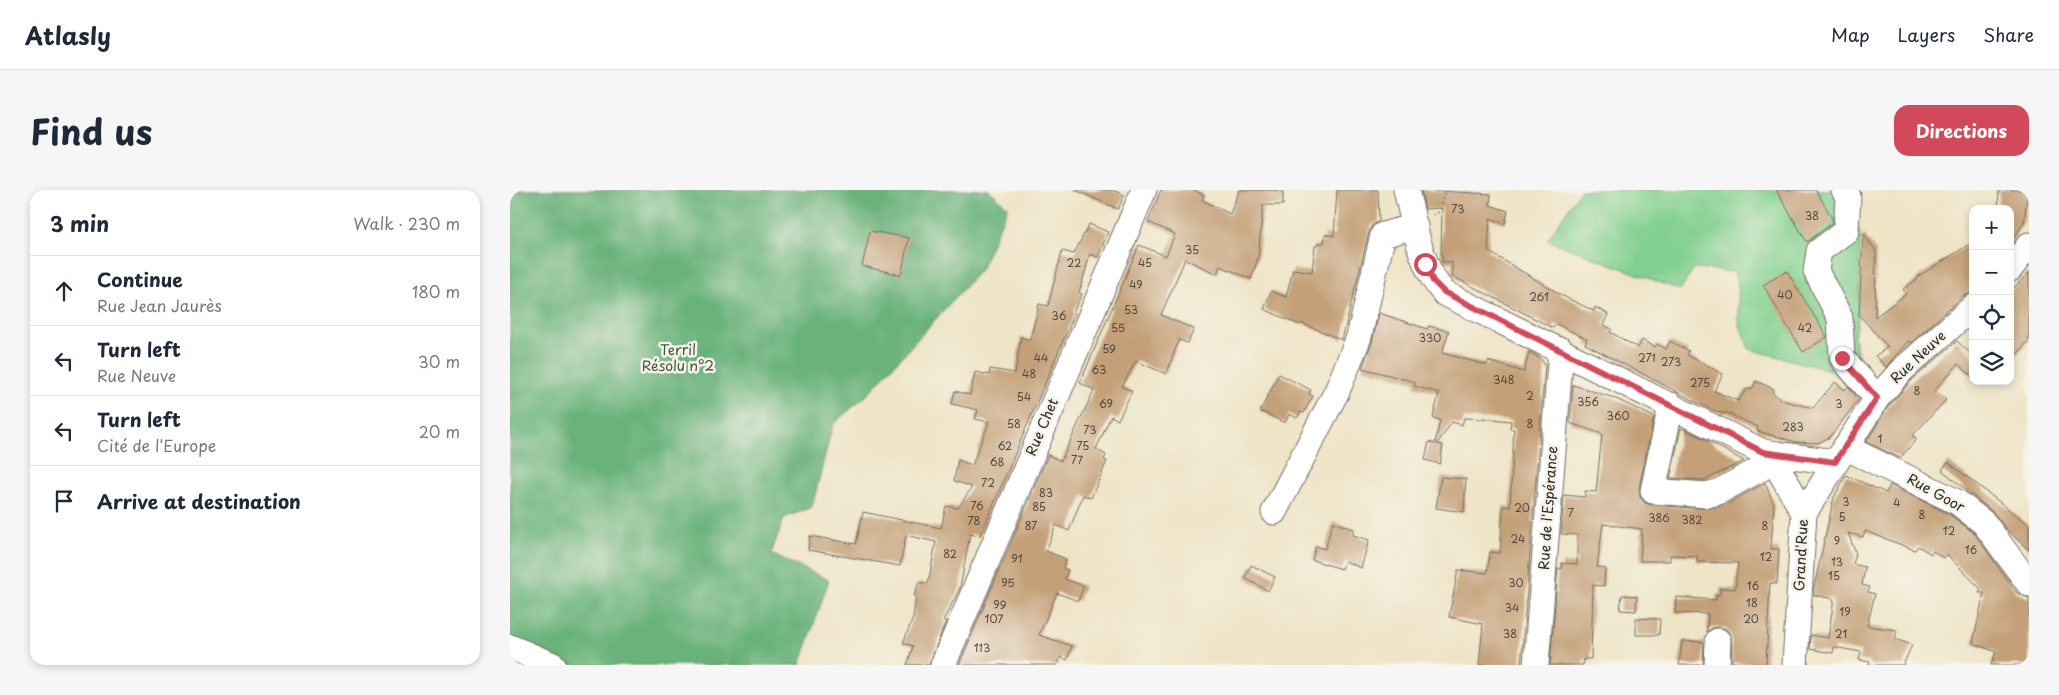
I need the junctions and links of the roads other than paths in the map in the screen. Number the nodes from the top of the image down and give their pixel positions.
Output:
1 (1144, 190) edge
2 (1406, 190) edge
3 (1844, 190) edge
4 (1415, 226) junction
5 (2029, 245) edge
6 (2014, 264) edge
7 (1969, 311) edge
8 (1561, 350) junction
9 (1877, 398) junction
10 (1671, 405) junction
11 (1767, 453) junction
12 (1840, 454) junction
13 (1274, 512) dead end
14 (1804, 513) junction
15 (2029, 584) edge
16 (1718, 641) dead end
17 (510, 647) edge
18 (553, 665) edge
19 (943, 665) edge
20 (1536, 665) edge
21 (1717, 665) edge
22 (1795, 665) edge

1 - 19 street, Rue Chet
2 - 4 street
3 - 9 street
4 - 8 street
4 - 13 street
5 - 6 street
7 - 9 street, Rue Neuve
8 - 10 street
8 - 20 street, Rue de l'Espérance
9 - 12 street, Rue Neuve
10 - 11 street
10 - 11 street
11 - 12 street, Rue Goor
11 - 14 street, Grand'Rue
12 - 14 street, Rue Neuve
12 - 15 street, Rue Goor
14 - 22 street, Grand'Rue
16 - 21 street
17 - 18 street

